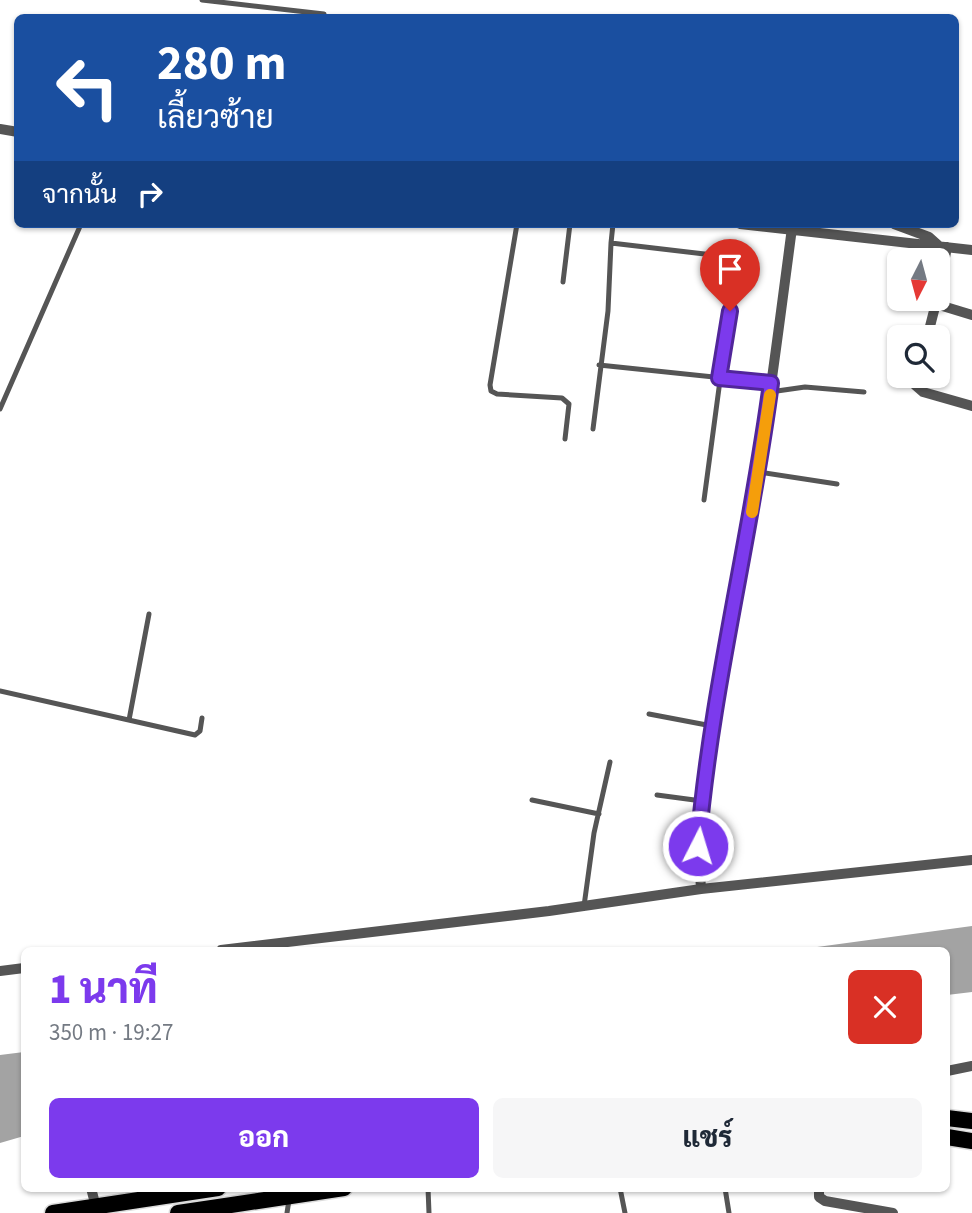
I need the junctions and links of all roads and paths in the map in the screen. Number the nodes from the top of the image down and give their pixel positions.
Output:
1 (202, 0) edge
2 (324, 14) dead end
3 (79, 228) edge
4 (516, 228) edge
5 (570, 228) edge
6 (612, 228) edge
7 (792, 228) joint
8 (905, 228) edge
9 (611, 243) junction
10 (943, 246) junction
11 (972, 250) edge
12 (563, 282) dead end
13 (950, 305) edge
14 (972, 315) edge
15 (599, 365) junction
16 (719, 378) junction
17 (771, 387) junction
18 (918, 388) edge
19 (8, 391) junction
20 (864, 392) dead end
21 (0, 394) edge
22 (972, 406) edge
23 (0, 409) edge
24 (593, 429) dead end
25 (565, 439) dead end
26 (759, 472) junction
27 (837, 484) dead end
28 (704, 500) dead end
29 (149, 614) dead end
30 (0, 691) edge
31 (649, 714) dead end
32 (202, 718) dead end
33 (129, 720) junction
34 (712, 726) junction
35 (610, 762) dead end
36 (657, 796) dead end
37 (532, 800) dead end
38 (702, 801) junction
39 (599, 814) junction
40 (972, 860) edge
41 (701, 889) junction
42 (584, 906) junction
43 (246, 947) edge
44 (21, 968) edge
45 (0, 971) edge
46 (972, 1066) edge
47 (950, 1070) edge
48 (950, 1118) edge
49 (972, 1121) edge
50 (950, 1137) edge
51 (972, 1141) edge
52 (91, 1192) edge
53 (331, 1192) edge
54 (428, 1192) edge
55 (621, 1192) edge
56 (726, 1192) edge
57 (819, 1192) edge
58 (157, 1193) edge
59 (288, 1205) edge
60 (96, 1207) junction
61 (53, 1213) edge
62 (178, 1213) edge
63 (429, 1213) edge
64 (625, 1213) edge
65 (729, 1213) edge
66 (893, 1213) edge

1 - 2 lane
3 - 19 lane
4 - 25 lane
5 - 12 lane
6 - 9 lane
7 - 10 street
7 - 17 street
8 - 10 street
9 - 15 lane
9 - 16 lane
10 - 11 street
13 - 14 street
15 - 16 lane
15 - 24 lane
16 - 17 lane
16 - 28 lane
17 - 20 lane
17 - 26 street
18 - 22 street
19 - 21 lane
19 - 23 lane
26 - 27 lane
26 - 34 street
29 - 33 lane
30 - 33 lane
31 - 34 lane
32 - 33 lane
34 - 38 street
35 - 39 lane
36 - 38 lane
37 - 39 lane
38 - 41 street
39 - 42 lane
40 - 41 street
41 - 42 street
42 - 43 street
44 - 45 street
46 - 47 street
48 - 49 main road
50 - 51 main road
52 - 60 street
53 - 59 main road
54 - 63 lane
55 - 64 lane
56 - 65 lane
57 - 66 street
58 - 60 main road
59 - 62 main road
60 - 61 main road

